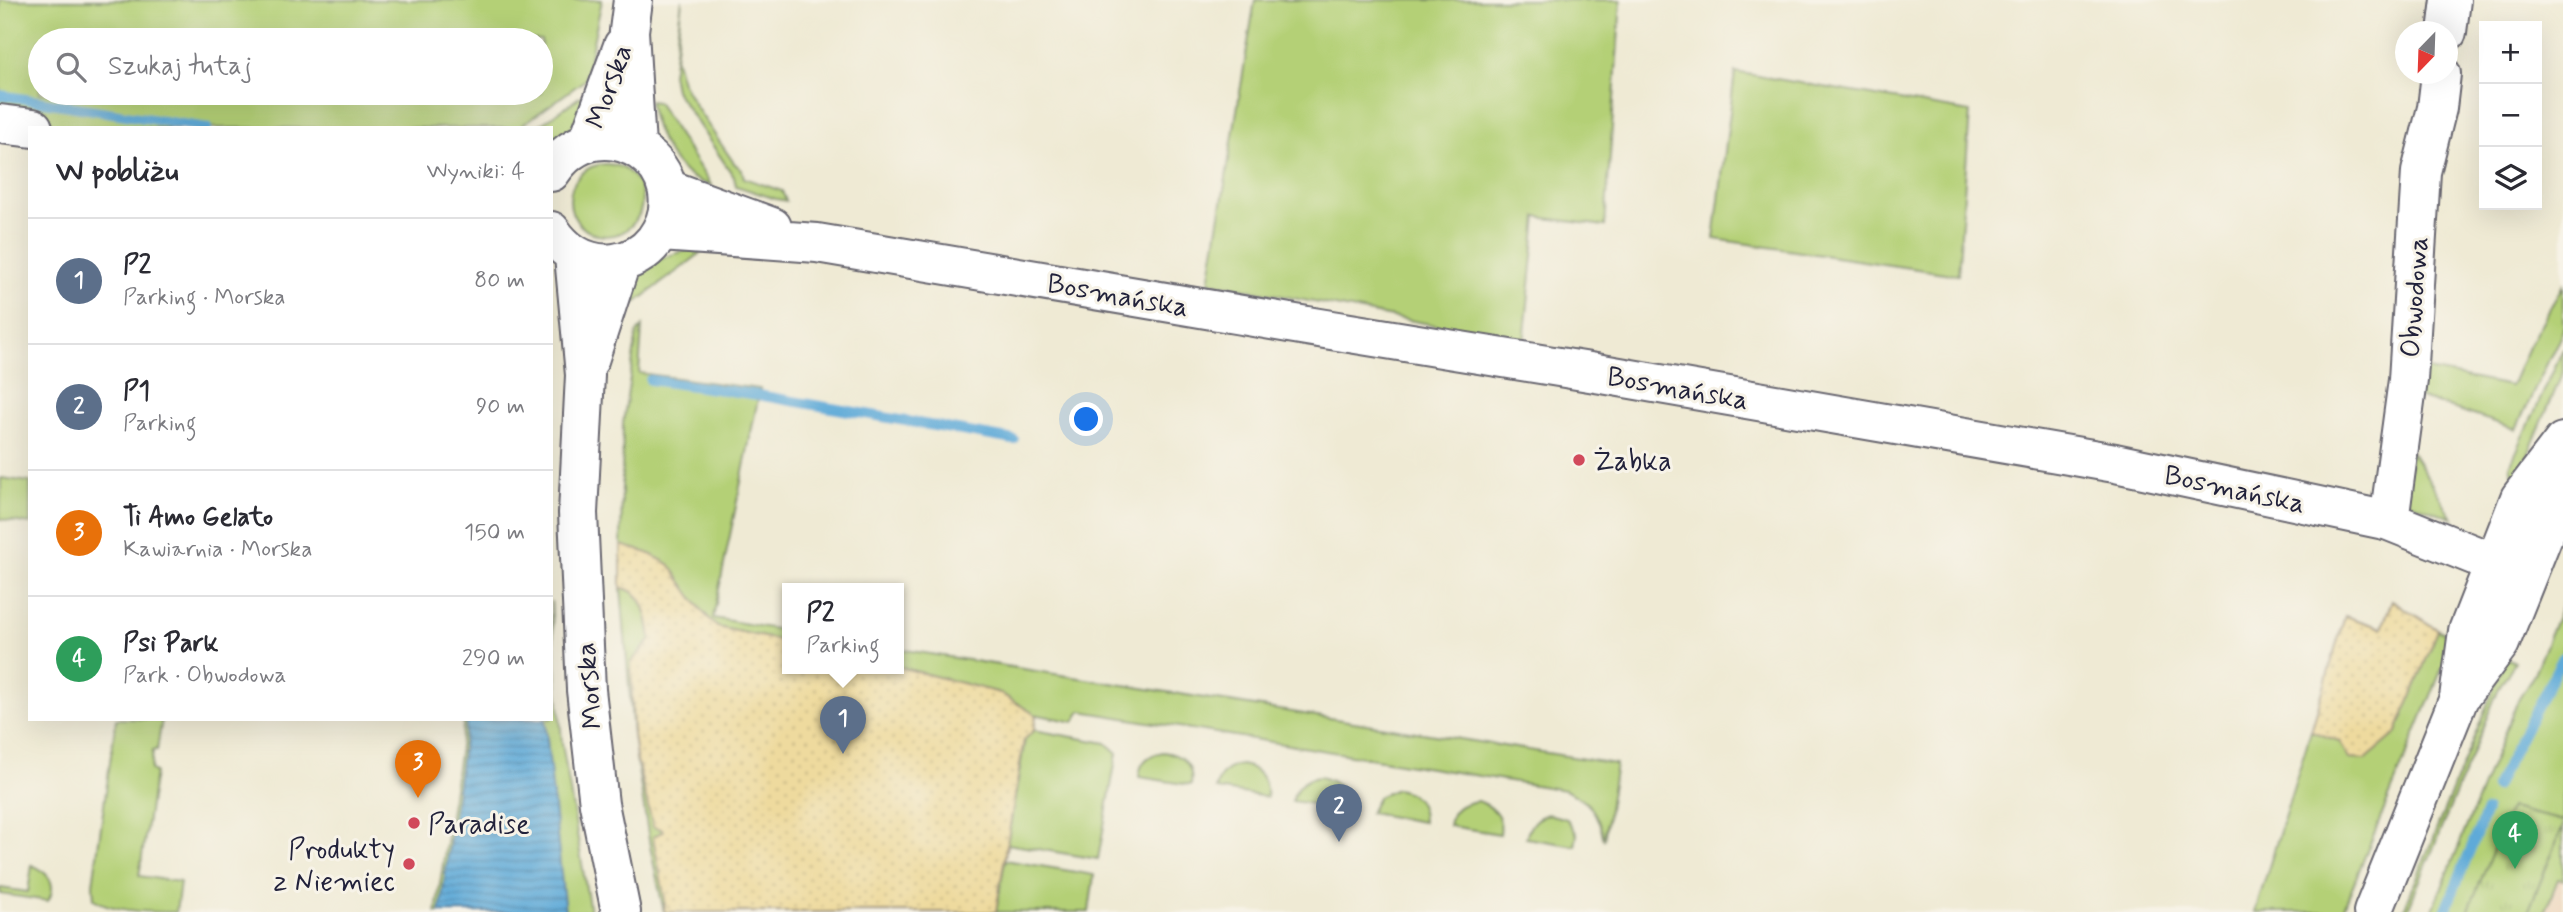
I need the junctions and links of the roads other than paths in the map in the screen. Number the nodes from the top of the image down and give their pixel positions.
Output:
1 (2451, 0) edge
2 (631, 16) edge
3 (2448, 21) edge
4 (2440, 84) edge
5 (0, 124) edge
6 (28, 127) edge
7 (588, 142) junction
8 (636, 147) junction
9 (553, 168) edge
10 (668, 190) junction
11 (661, 232) junction
12 (563, 243) edge
13 (817, 243) junction
14 (621, 262) junction
15 (584, 375) junction
16 (2562, 445) edge
17 (2389, 521) junction
18 (2511, 569) junction
19 (621, 912) edge
20 (2373, 912) edge

1 - 3 street
2 - 7 street, Morska
2 - 8 street, Morska
4 - 17 street, Obwodowa
5 - 6 street
7 - 8 street, Morska
7 - 9 street, Morska
8 - 10 street, Morska
10 - 11 street
10 - 13 street, Bosmańska
11 - 13 street, Bosmańska
11 - 14 street
12 - 14 street, Morska
12 - 15 street, Morska
13 - 17 street, Bosmańska
14 - 15 street, Morska
15 - 19 street, Morska
16 - 18 street
17 - 18 street, Bosmańska
18 - 20 street

